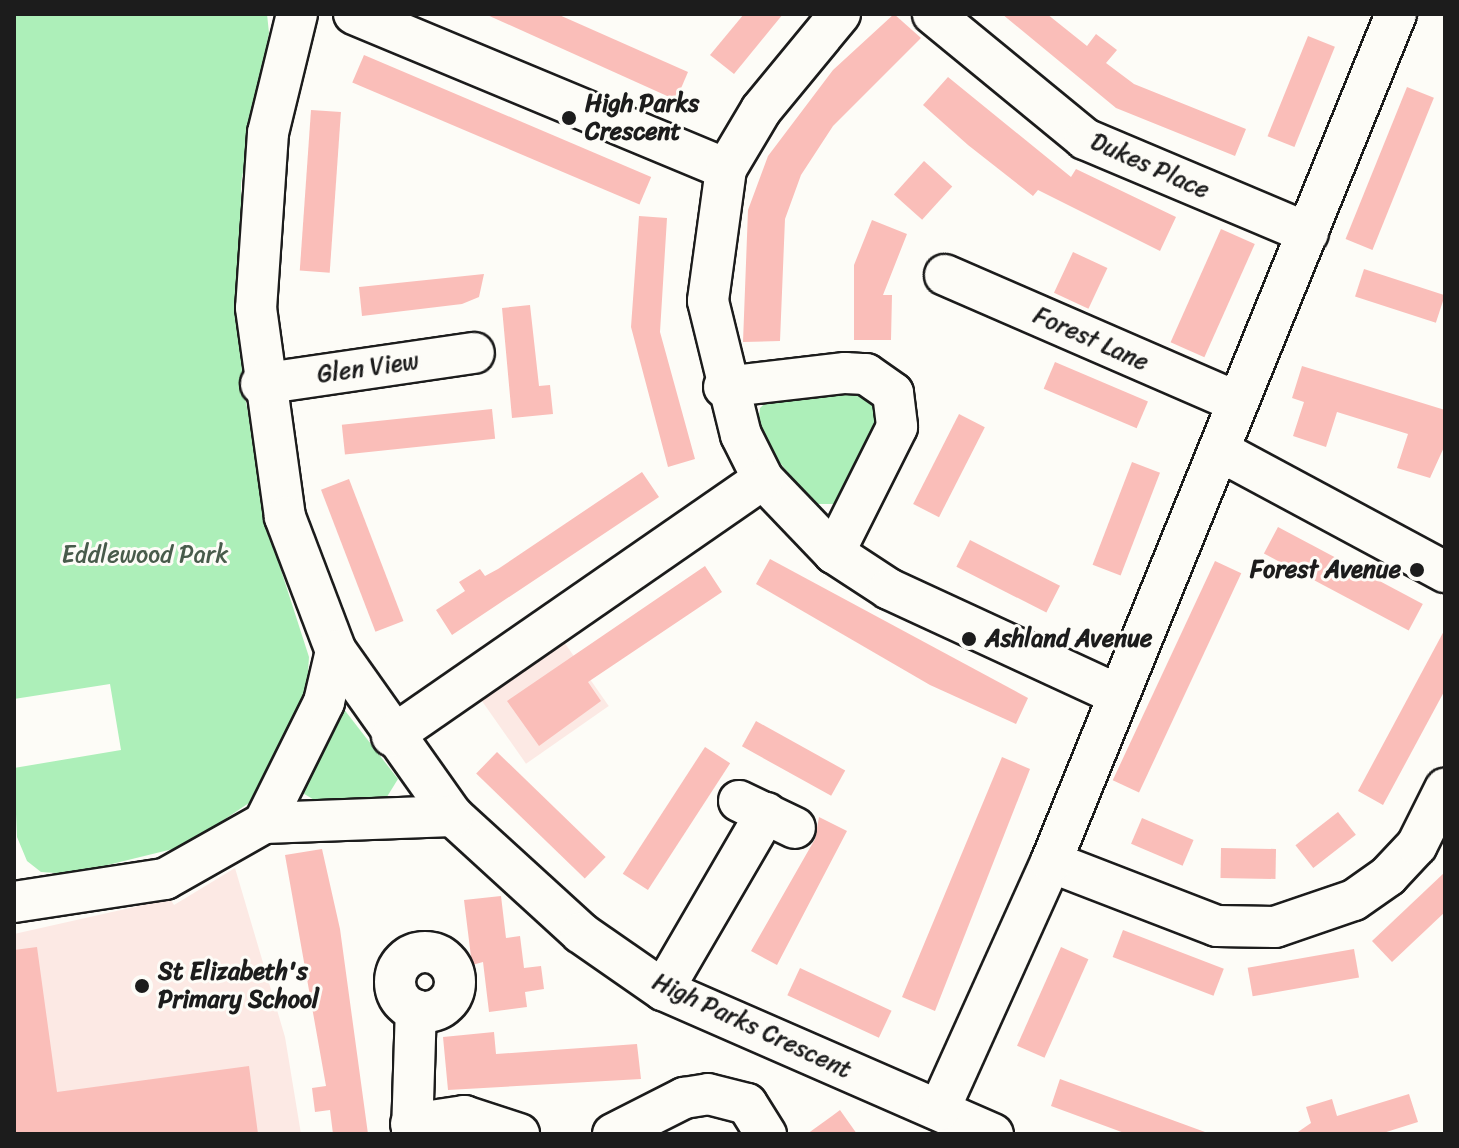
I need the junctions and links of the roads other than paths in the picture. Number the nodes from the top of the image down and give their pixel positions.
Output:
1 (297, 14) edge
2 (354, 14) edge
3 (840, 14) edge
4 (933, 14) edge
5 (1396, 14) edge
6 (726, 169) junction
7 (1308, 233) junction
8 (945, 275) dead end
9 (474, 353) dead end
10 (261, 384) junction
11 (724, 387) junction
12 (1237, 402) junction
13 (1222, 452) junction
14 (763, 479) junction
15 (834, 553) junction
16 (1445, 572) edge
17 (336, 651) junction
18 (1114, 693) junction
19 (392, 736) junction
20 (1445, 789) edge
21 (767, 814) dead end
22 (453, 816) junction
23 (264, 823) junction
24 (1051, 862) junction
25 (14, 902) edge
26 (663, 990) junction
27 (416, 1010) dead end
28 (939, 1110) junction
29 (412, 1129) edge
30 (519, 1134) edge
31 (613, 1134) edge
32 (766, 1134) edge
33 (993, 1134) edge

1 - 10 street, High Parks Crescent
2 - 6 street
3 - 6 street
4 - 7 street, Dukes Place
5 - 7 street
6 - 11 street
7 - 12 street
8 - 12 street, Forest Lane
9 - 10 street, Glen View
10 - 17 street, High Parks Crescent
11 - 14 street
11 - 15 street
12 - 13 street
13 - 16 street
13 - 18 street
14 - 15 street
14 - 19 street
15 - 18 street
17 - 19 street, High Parks Crescent
17 - 23 street
18 - 24 street
19 - 22 street, High Parks Crescent
20 - 24 street
21 - 26 street
22 - 23 street
22 - 26 street, High Parks Crescent
23 - 25 street
24 - 28 street
26 - 28 street, High Parks Crescent
27 - 29 street
28 - 33 street, High Parks Crescent
29 - 30 street
31 - 32 street

